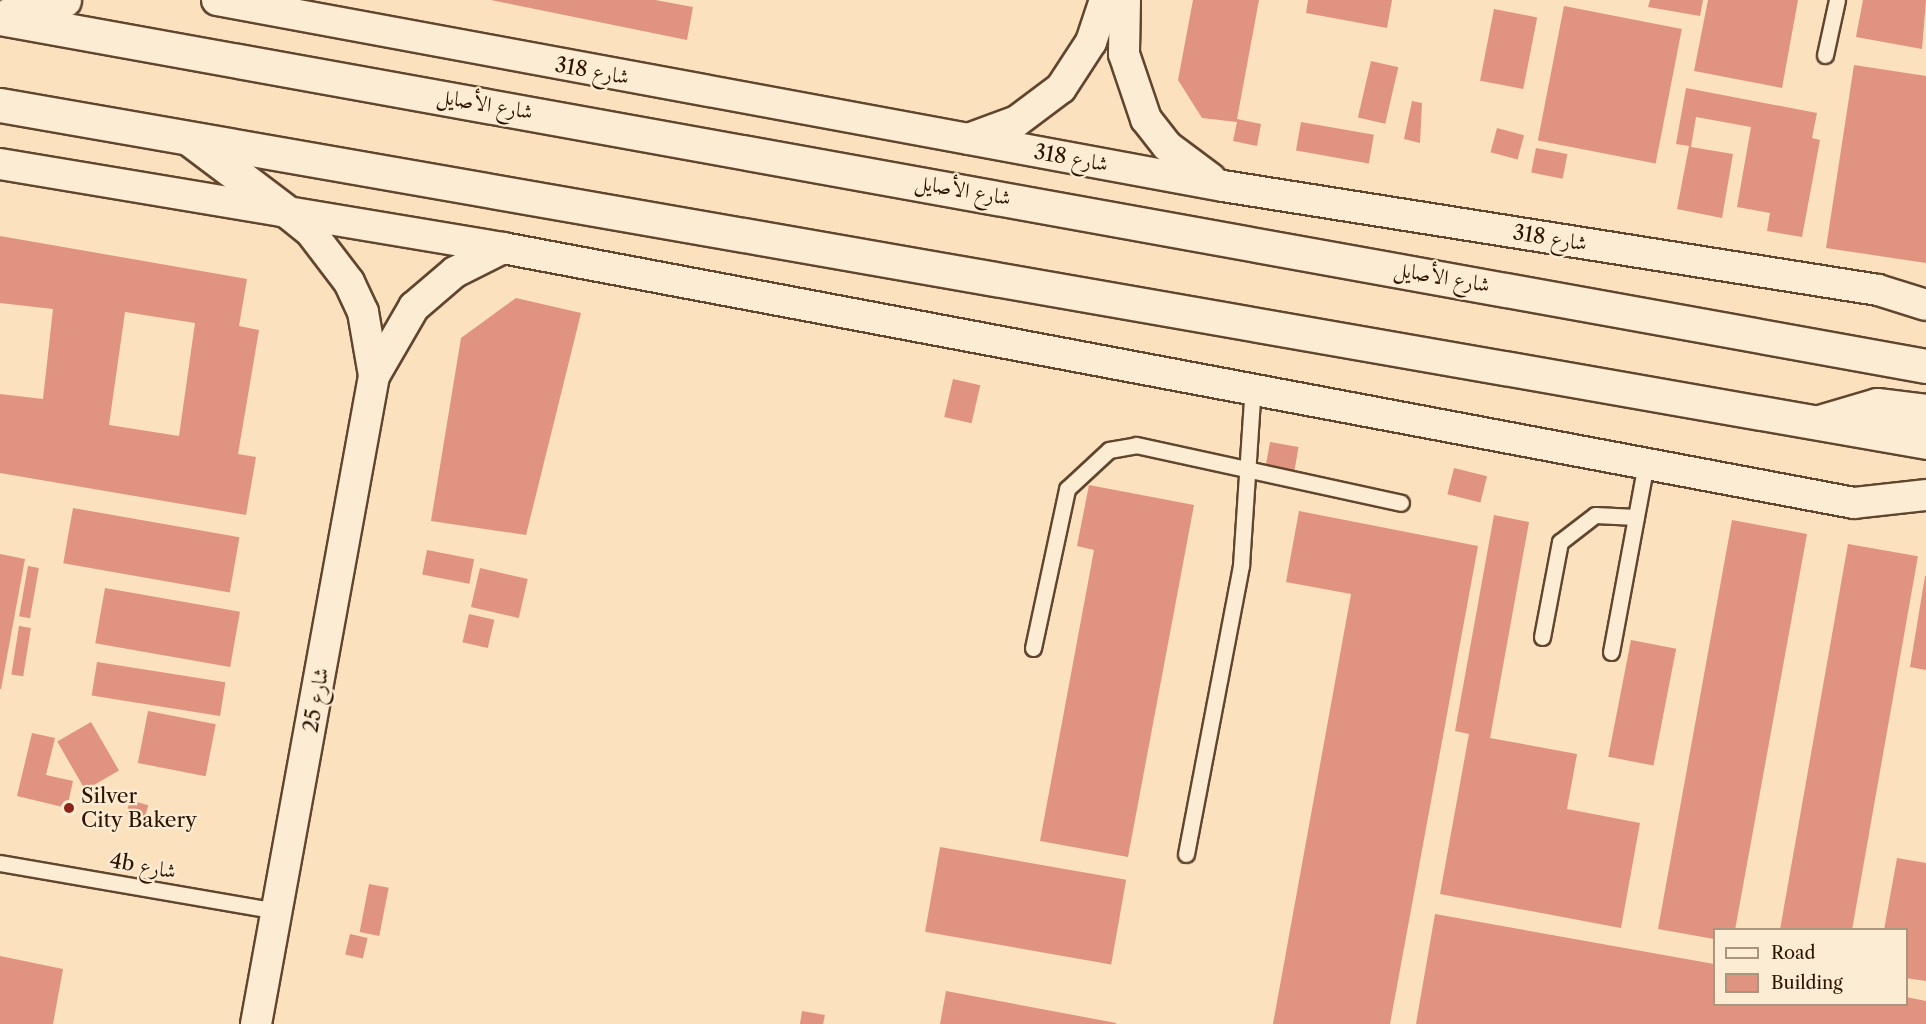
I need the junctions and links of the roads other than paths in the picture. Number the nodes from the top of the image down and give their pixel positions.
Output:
1 (64, 0) edge
2 (217, 0) edge
3 (1106, 0) edge
4 (1125, 0) edge
5 (1837, 0) edge
6 (0, 18) edge
7 (1825, 55) dead end
8 (0, 105) edge
9 (188, 138) junction
10 (965, 140) junction
11 (0, 164) edge
12 (1223, 186) junction
13 (284, 210) junction
14 (503, 248) junction
15 (1926, 305) edge
16 (1926, 366) edge
17 (374, 376) junction
18 (1253, 386) junction
19 (1926, 411) edge
20 (1817, 422) junction
21 (1926, 442) edge
22 (1646, 464) junction
23 (1246, 468) junction
24 (1926, 495) edge
25 (1401, 503) dead end
26 (1636, 517) junction
27 (1542, 638) dead end
28 (1033, 648) dead end
29 (1611, 652) dead end
30 (1186, 854) dead end
31 (0, 863) edge
32 (278, 911) junction
33 (256, 1024) edge

1 - 6 main road
2 - 10 street, شارع 318
3 - 10 street
4 - 12 street
5 - 7 lane
6 - 16 main road, شارع الأصايل
8 - 9 main road
9 - 13 main road
9 - 20 main road
10 - 12 street, شارع 318
11 - 13 street
12 - 15 street, شارع 318
13 - 14 street
13 - 17 street, شارع 25
14 - 17 street, شارع 25
14 - 18 street
17 - 32 street, شارع 25
18 - 22 street
18 - 23 lane
19 - 20 main road
20 - 21 main road
22 - 24 street
22 - 26 lane
23 - 25 lane
23 - 28 lane
23 - 30 lane
26 - 27 lane
26 - 29 lane
31 - 32 lane, 4b شارع
32 - 33 street, شارع 25

